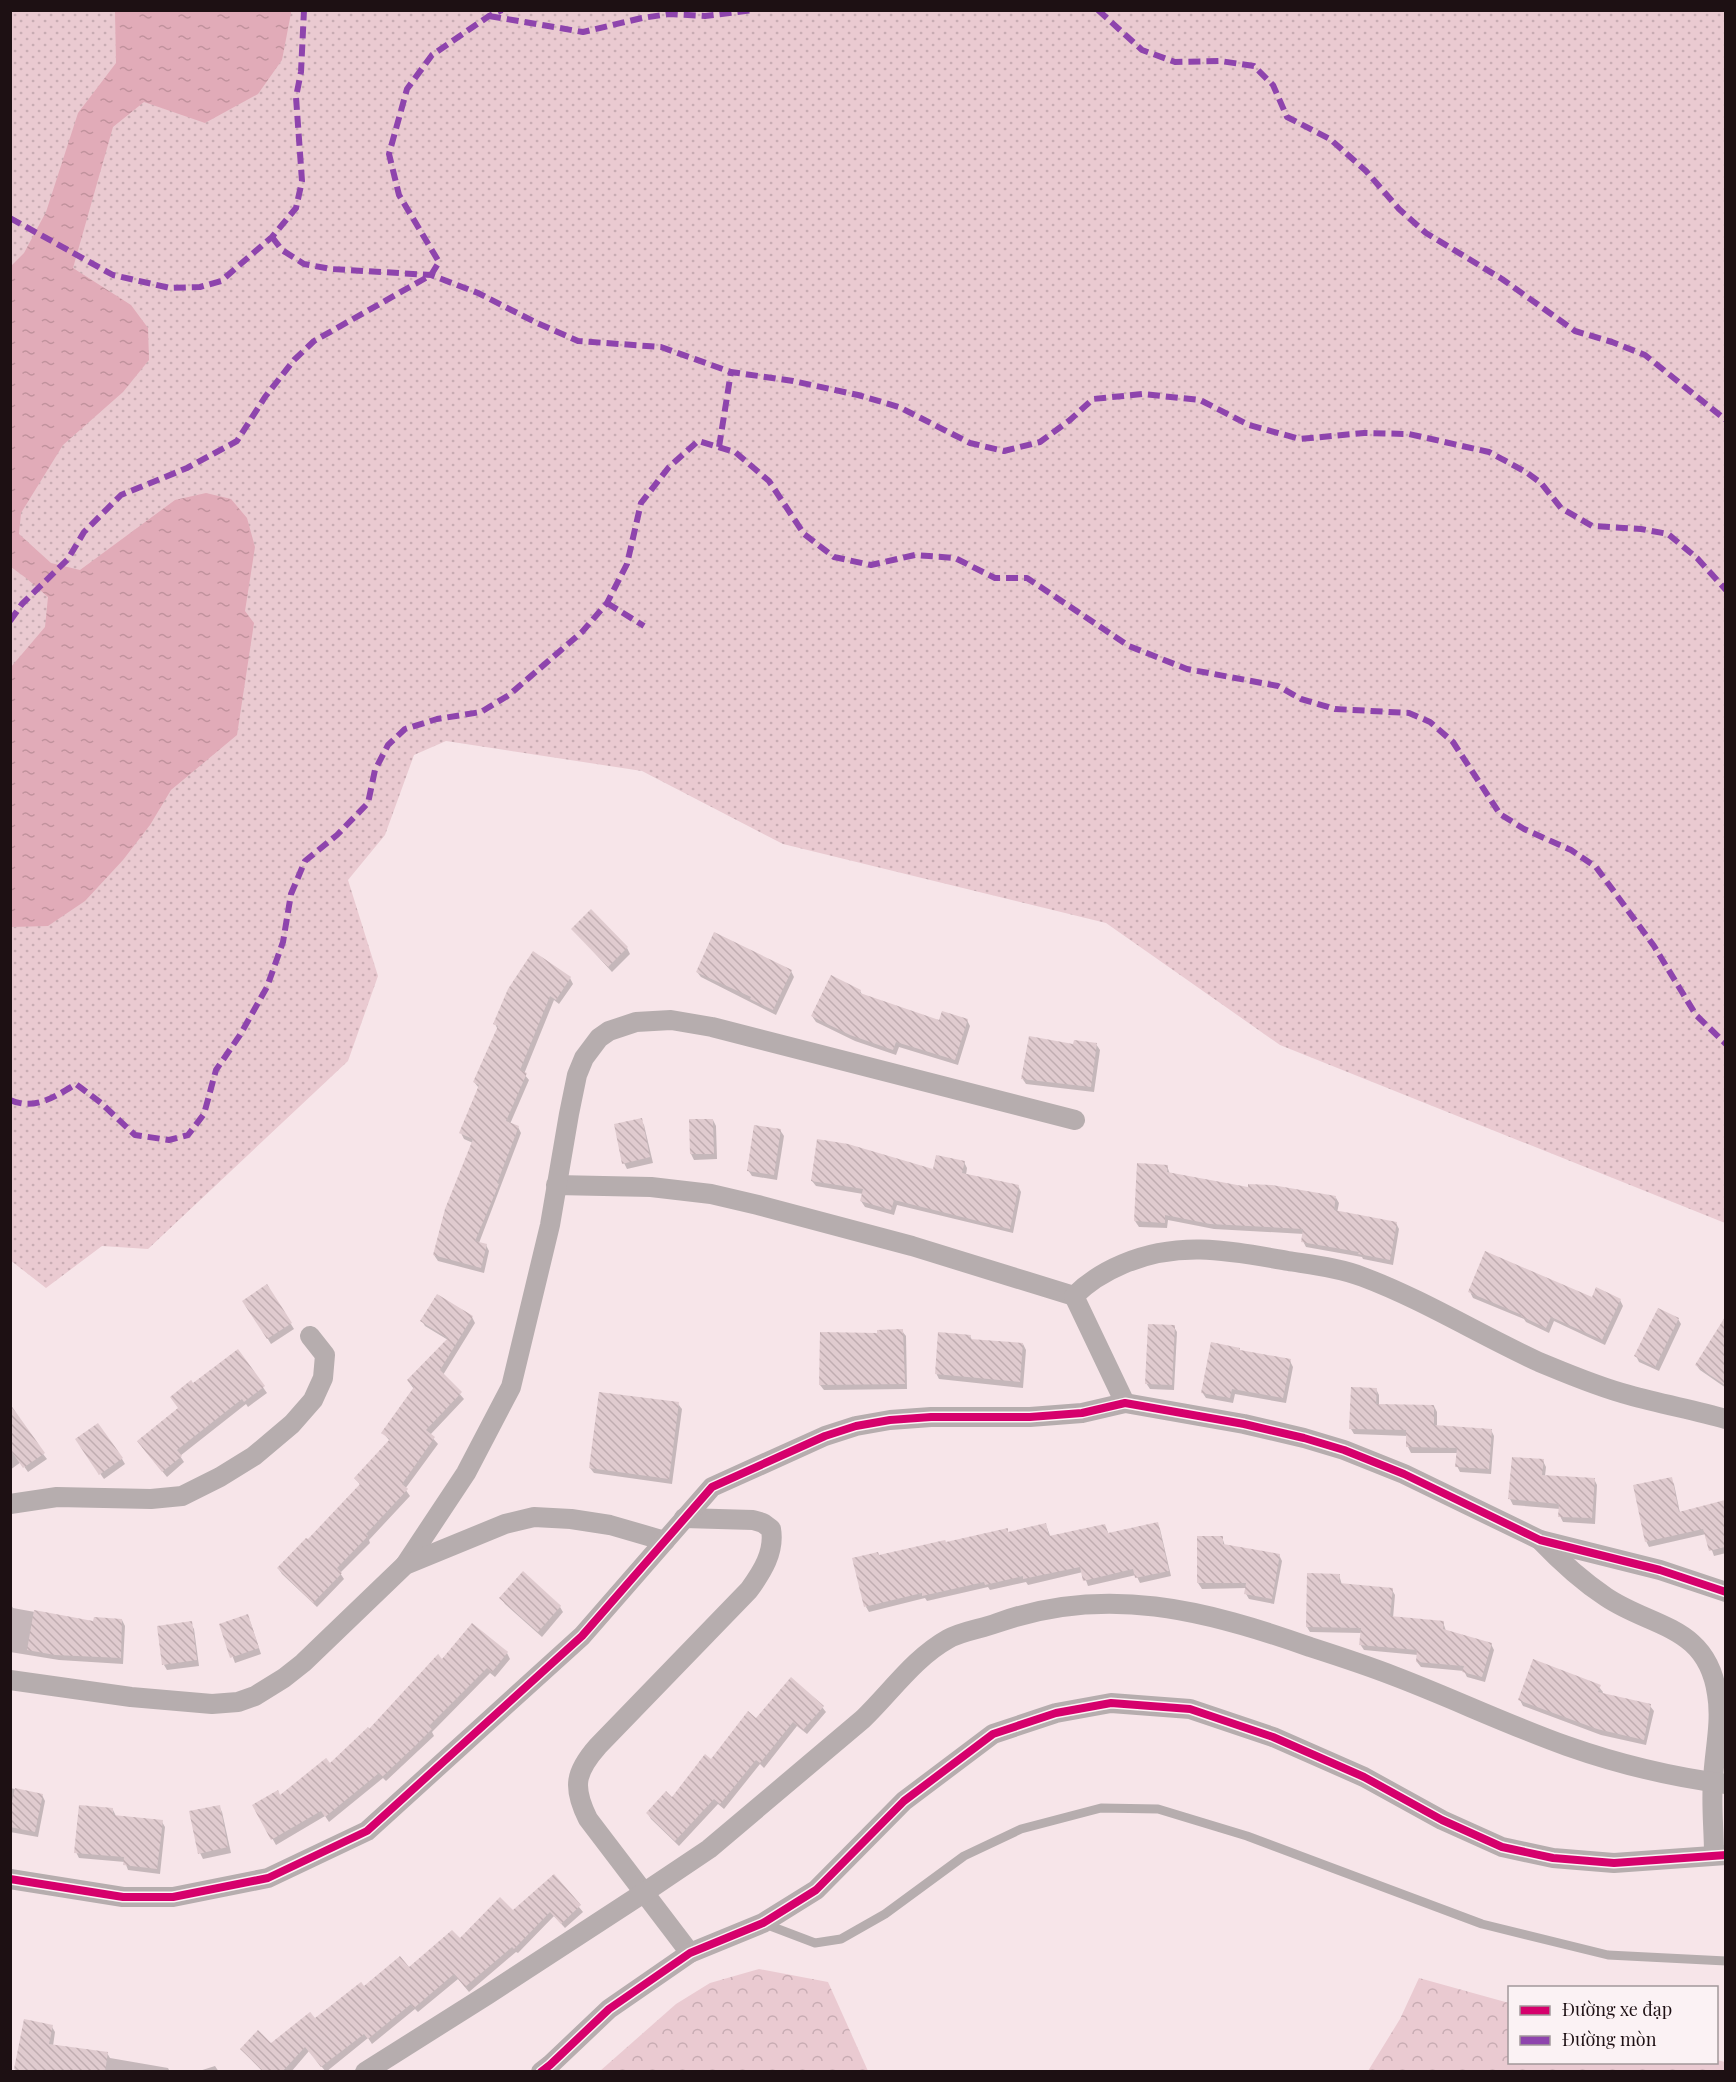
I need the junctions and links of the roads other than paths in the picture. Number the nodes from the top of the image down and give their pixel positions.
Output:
1 (1075, 1120) dead end
2 (556, 1185) junction
3 (1074, 1296) junction
4 (310, 1336) dead end
5 (1125, 1402) junction
6 (1725, 1419) edge
7 (10, 1504) edge
8 (684, 1518) junction
9 (1540, 1540) junction
10 (665, 1541) junction
11 (405, 1565) junction
12 (1725, 1592) edge
13 (10, 1680) edge
14 (1719, 1783) edge
15 (1720, 1855) edge
16 (10, 1879) edge
17 (645, 1892) junction
18 (763, 1923) junction
19 (690, 1953) junction
20 (1725, 1961) edge
21 (365, 2072) edge
22 (541, 2072) edge

1 - 2 street
2 - 3 street
2 - 11 street
3 - 5 street
3 - 6 street
4 - 7 street
5 - 8 street
5 - 9 street
8 - 10 street
8 - 17 street
9 - 12 street
9 - 14 street
10 - 11 street
10 - 16 street
11 - 13 street
14 - 15 street
14 - 17 street
15 - 18 street
17 - 19 street
17 - 21 street
18 - 19 street
18 - 20 lane
19 - 22 street

